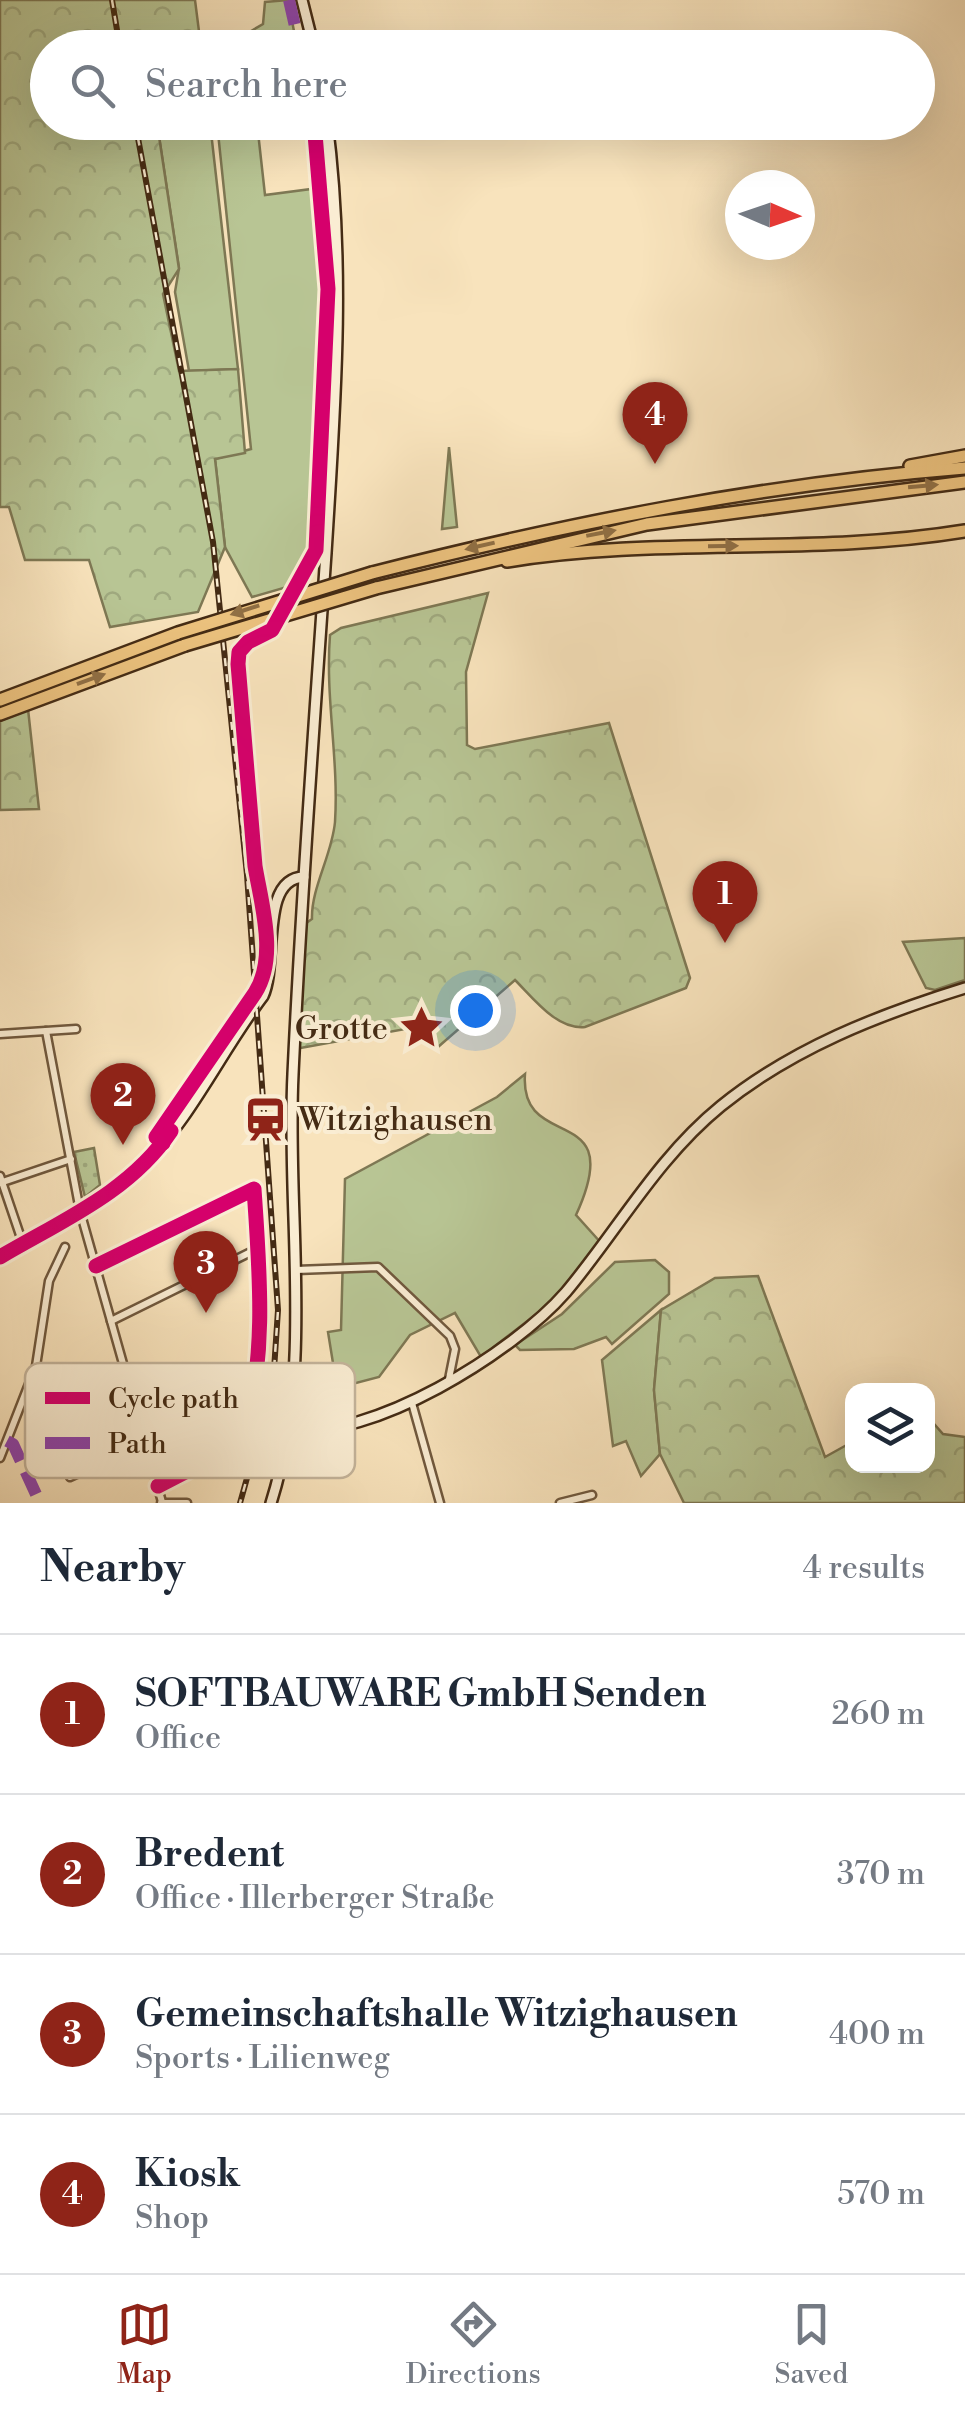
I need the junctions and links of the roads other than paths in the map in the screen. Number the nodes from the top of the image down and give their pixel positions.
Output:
1 (302, 0) edge
2 (310, 30) edge
3 (329, 140) edge
4 (965, 456) edge
5 (965, 468) edge
6 (864, 476) junction
7 (965, 482) edge
8 (965, 530) edge
9 (438, 571) junction
10 (0, 700) edge
11 (0, 714) edge
12 (304, 876) junction
13 (965, 988) edge
14 (76, 1030) dead end
15 (46, 1032) junction
16 (0, 1034) edge
17 (70, 1159) junction
18 (1, 1180) edge
19 (80, 1211) junction
20 (23, 1244) junction
21 (64, 1247) dead end
22 (258, 1249) junction
23 (0, 1258) edge
24 (96, 1266) junction
25 (294, 1270) junction
26 (111, 1321) junction
27 (36, 1363) edge
28 (122, 1363) edge
29 (258, 1363) edge
30 (296, 1363) edge
31 (449, 1380) junction
32 (25, 1394) edge
33 (412, 1404) junction
34 (355, 1422) edge
35 (0, 1458) edge
36 (156, 1478) edge
37 (173, 1478) edge
38 (277, 1478) edge
39 (158, 1486) junction
40 (592, 1495) dead end
41 (162, 1503) edge
42 (188, 1503) edge
43 (272, 1503) edge
44 (440, 1503) edge
45 (560, 1503) edge

1 - 2 main road
3 - 12 main road
4 - 6 highway
5 - 6 highway
6 -> 10 highway, bridge
9 -> 7 highway
9 -> 8 highway
11 -> 9 highway, bridge
12 - 19 main road
12 - 25 main road
13 - 31 main road
14 - 15 street
15 - 16 street
15 - 17 street
17 - 18 street
17 - 19 street
18 - 20 street
19 - 20 main road
19 - 24 street
20 - 23 main road
21 - 27 street
22 - 24 street
22 - 26 street
22 - 29 street
24 - 26 street
25 - 30 main road
25 - 31 street
26 - 28 street
31 - 33 main road
32 - 35 street
33 - 34 main road
33 - 44 street
36 - 39 street
37 - 39 street
38 - 43 main road
39 - 41 street
40 - 45 street
41 - 42 street

